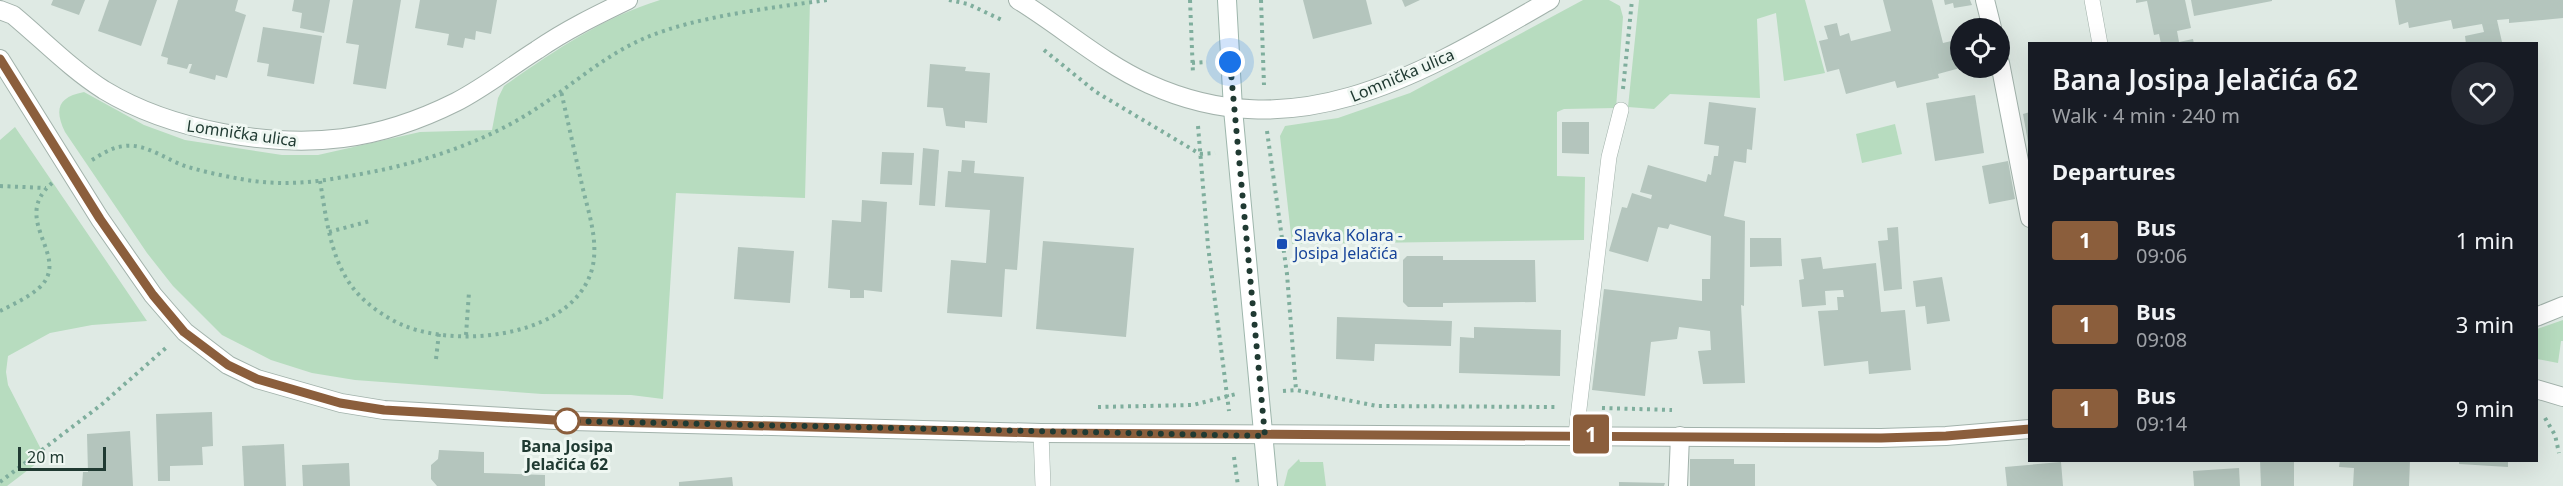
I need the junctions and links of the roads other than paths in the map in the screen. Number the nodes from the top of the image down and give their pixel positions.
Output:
1 (628, 0) edge
2 (1018, 0) edge
3 (1227, 0) edge
4 (1550, 0) edge
5 (1985, 0) edge
6 (2092, 0) edge
7 (0, 10) edge
8 (1990, 18) edge
9 (2100, 42) edge
10 (0, 59) edge
11 (2003, 78) edge
12 (1233, 109) junction
13 (1621, 110) road end
14 (2028, 208) edge
15 (2563, 306) edge
16 (2538, 316) edge
17 (2538, 390) edge
18 (2563, 397) edge
19 (2028, 429) edge
20 (1041, 433) junction
21 (1576, 434) junction
22 (1265, 436) junction
23 (1680, 436) junction
24 (1043, 486) edge
25 (1268, 486) edge
26 (1678, 486) edge

1 - 7 street, Lomnička ulica
2 - 12 street, Lomnička ulica
3 - 12 street
4 - 12 street, Lomnička ulica
5 - 8 street
6 - 9 lane
10 - 20 street
11 - 14 street
12 - 22 street
13 - 21 lane
15 - 16 street
17 - 18 street
19 - 23 street
20 - 22 street
20 - 24 lane
21 - 22 street
21 - 23 street
22 - 25 street
23 - 26 street

